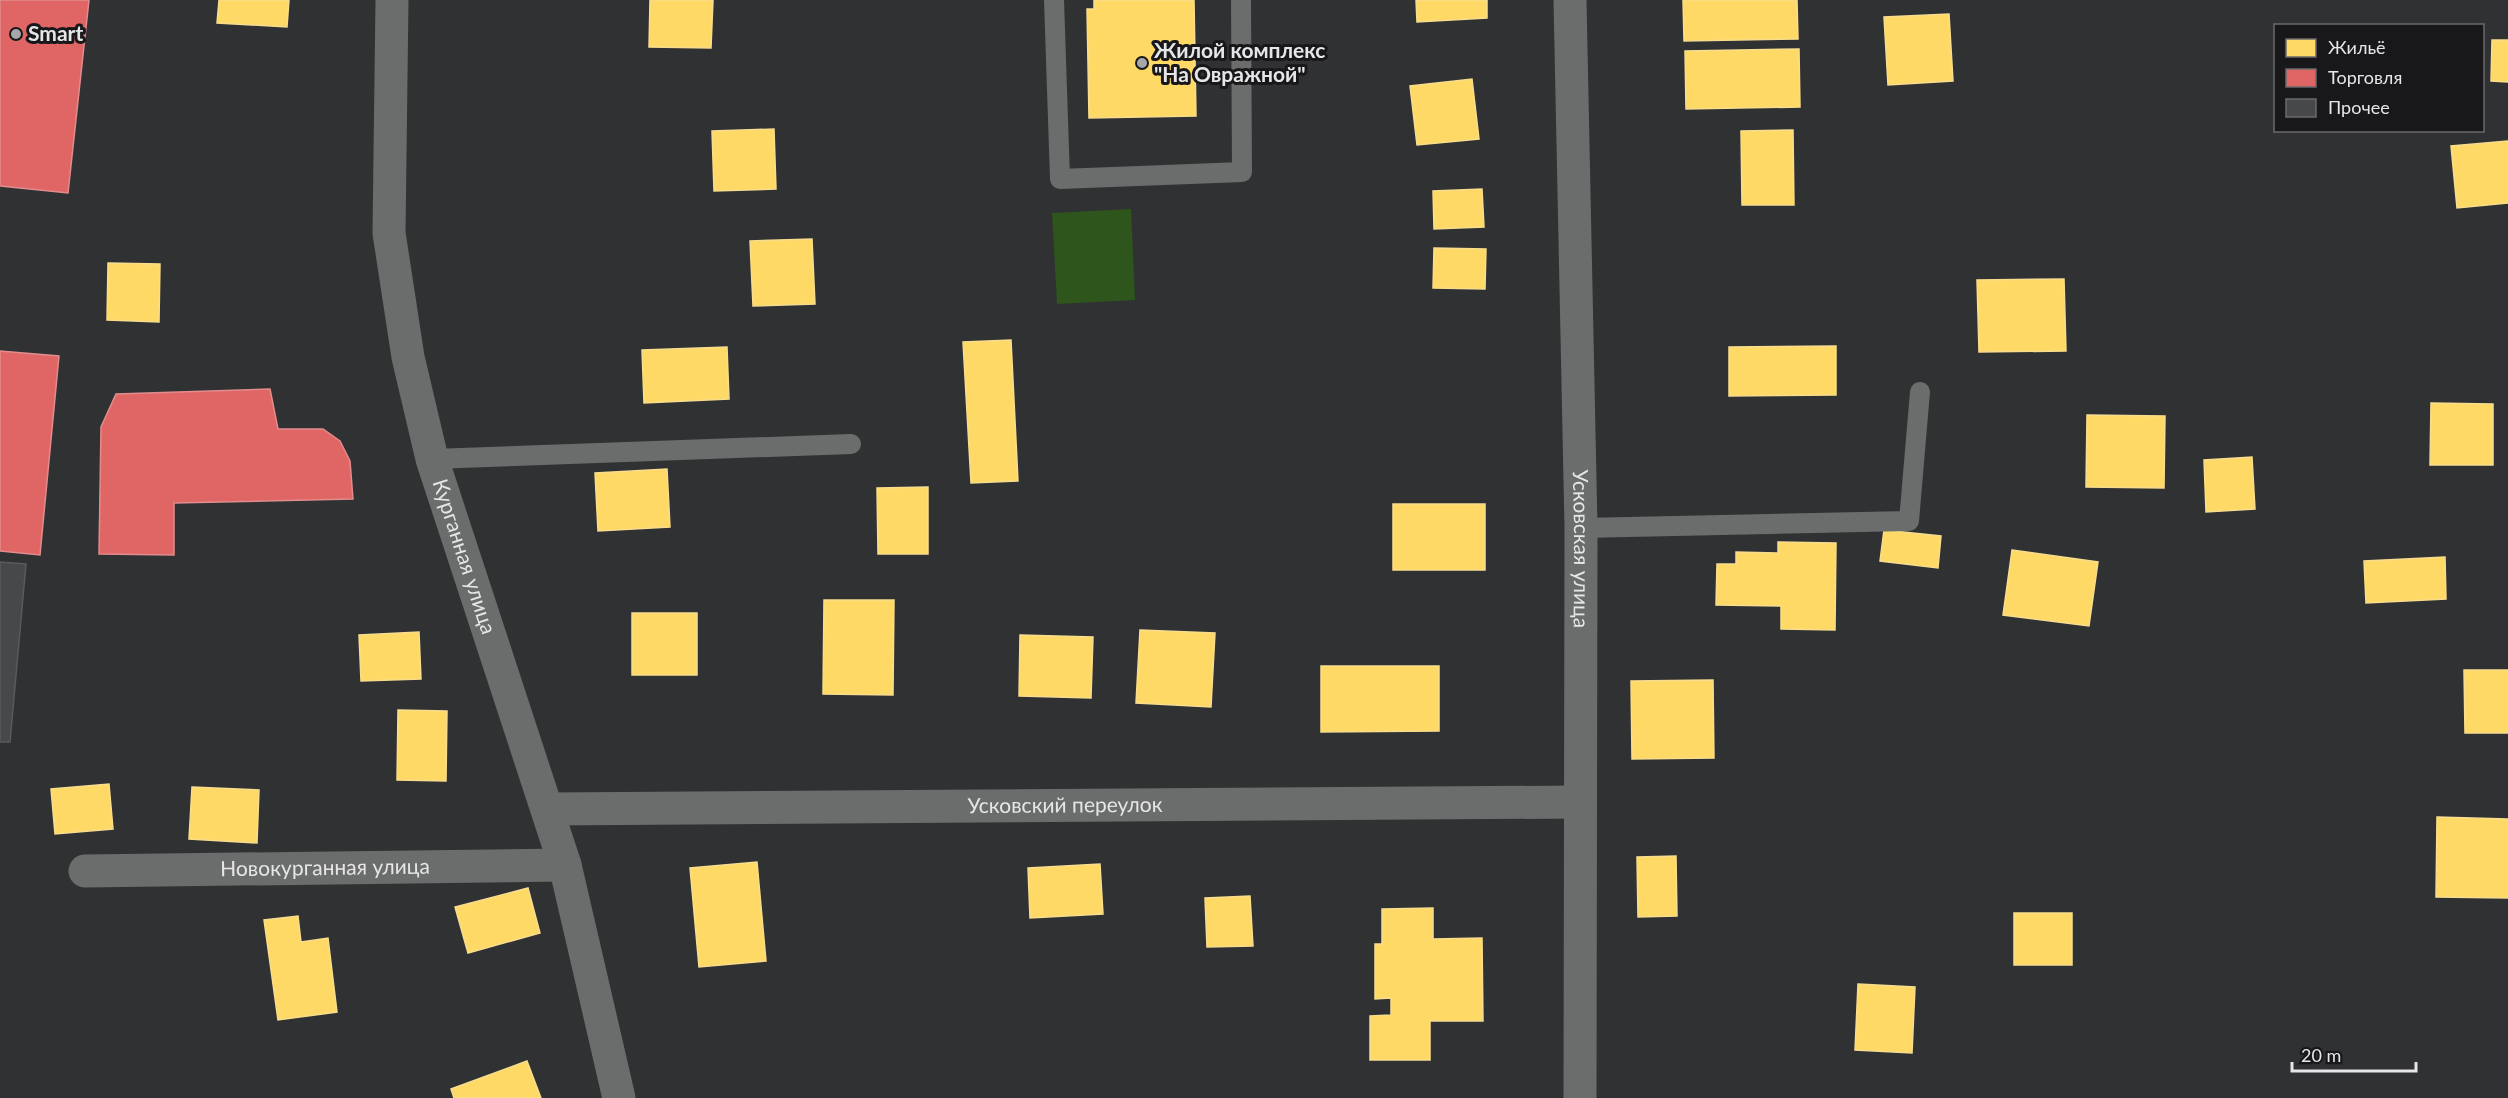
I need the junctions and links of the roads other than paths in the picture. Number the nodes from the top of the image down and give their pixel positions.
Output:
1 (392, 0) edge
2 (1054, 0) edge
3 (1241, 0) edge
4 (1570, 0) edge
5 (1920, 392) dead end
6 (851, 444) dead end
7 (432, 459) junction
8 (1581, 528) junction
9 (1580, 802) junction
10 (549, 809) junction
11 (565, 865) junction
12 (85, 871) dead end
13 (619, 1098) edge
14 (1580, 1098) edge

1 - 7 street, Курганная улица
2 - 3 lane
4 - 8 street, Усковская улица
5 - 8 lane
6 - 7 lane
7 - 10 street, Курганная улица
8 - 9 street, Усковская улица
9 - 10 street, Усковский переулок
9 - 14 street, Усковская улица
10 - 11 street, Курганная улица
11 - 12 street, Новокурганная улица
11 - 13 street, Курганная улица

